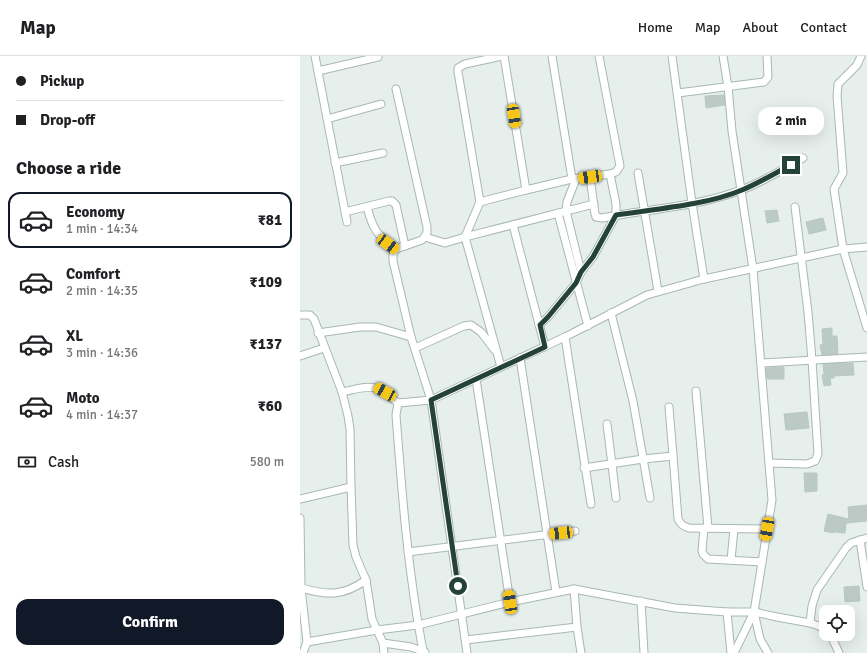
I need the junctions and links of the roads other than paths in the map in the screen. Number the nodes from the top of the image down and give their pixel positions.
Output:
1 (315, 56) edge
2 (503, 56) edge
3 (552, 56) edge
4 (599, 56) edge
5 (672, 56) edge
6 (723, 56) edge
7 (767, 56) edge
8 (861, 56) edge
9 (378, 57) dead end
10 (318, 72) junction
11 (728, 87) junction
12 (396, 89) dead end
13 (678, 93) junction
14 (381, 104) dead end
15 (327, 119) junction
16 (383, 153) dead end
17 (803, 158) dead end
18 (335, 163) junction
19 (638, 173) dead end
20 (610, 174) junction
21 (590, 177) junction
22 (574, 179) junction
23 (526, 190) junction
24 (742, 190) junction
25 (480, 202) junction
26 (692, 203) junction
27 (594, 204) junction
28 (367, 206) junction
29 (794, 208) dead end
30 (566, 211) junction
31 (644, 211) junction
32 (345, 212) junction
33 (558, 213) junction
34 (616, 215) junction
35 (347, 222) dead end
36 (514, 225) junction
37 (426, 237) junction
38 (465, 237) junction
39 (405, 246) junction
40 (867, 247) edge
41 (396, 249) junction
42 (843, 249) junction
43 (801, 258) junction
44 (753, 269) junction
45 (581, 272) junction
46 (704, 279) junction
47 (576, 283) junction
48 (658, 291) junction
49 (611, 313) junction
50 (300, 315) edge
51 (540, 325) junction
52 (588, 326) junction
53 (867, 328) edge
54 (318, 333) junction
55 (411, 336) junction
56 (565, 337) junction
57 (545, 347) junction
58 (324, 348) junction
59 (415, 348) junction
60 (497, 352) junction
61 (300, 356) edge
62 (867, 357) edge
63 (520, 358) junction
64 (812, 360) junction
65 (761, 363) junction
66 (501, 367) junction
67 (476, 379) junction
68 (696, 391) dead end
69 (342, 392) junction
70 (431, 400) junction
71 (398, 403) junction
72 (669, 407) dead end
73 (607, 424) dead end
74 (673, 456) junction
75 (643, 459) junction
76 (769, 463) junction
77 (612, 464) junction
78 (584, 468) junction
79 (351, 487) junction
80 (616, 498) dead end
81 (650, 498) dead end
82 (300, 499) edge
83 (590, 504) dead end
84 (300, 518) edge
85 (706, 528) junction
86 (734, 529) junction
87 (767, 529) junction
88 (575, 531) dead end
89 (548, 534) junction
90 (863, 539) edge
91 (500, 540) junction
92 (453, 545) junction
93 (408, 552) junction
94 (731, 560) junction
95 (762, 562) junction
96 (366, 580) junction
97 (867, 587) edge
98 (301, 588) edge
99 (574, 589) junction
100 (556, 592) junction
101 (641, 601) junction
102 (510, 602) junction
103 (727, 612) junction
104 (754, 612) junction
105 (462, 613) junction
106 (810, 623) junction
107 (418, 625) junction
108 (819, 626) edge
109 (577, 628) junction
110 (378, 630) junction
111 (466, 640) junction
112 (834, 641) edge
113 (307, 642) junction
114 (383, 643) junction
115 (424, 652) edge
116 (303, 653) edge
117 (384, 653) edge
118 (467, 653) edge
119 (581, 653) edge
120 (644, 653) edge
121 (731, 653) edge
122 (734, 653) edge
123 (768, 653) edge
124 (840, 653) edge

1 - 10 street
2 - 23 street
2 - 25 street
3 - 22 street
4 - 20 street
5 - 13 street
6 - 11 street
7 - 11 street
8 - 42 street
9 - 10 street
10 - 15 street
11 - 13 street
11 - 24 street
12 - 37 street
13 - 26 street
14 - 15 street
15 - 18 street
16 - 18 street
17 - 24 street
18 - 32 street
19 - 31 street
20 - 21 street
20 - 34 street
21 - 22 street
21 - 27 street
22 - 23 street
22 - 30 street
23 - 25 street
24 - 26 street
24 - 44 street
25 - 38 street
26 - 31 street
26 - 46 street
27 - 30 street
27 - 34 street
28 - 32 street
28 - 39 street
28 - 41 street
29 - 43 street
30 - 33 street
30 - 45 street
31 - 34 street
31 - 48 street
32 - 35 street
33 - 36 street
33 - 47 street
34 - 45 street
36 - 38 street
36 - 51 street
37 - 38 street
37 - 39 street
38 - 60 street
39 - 41 street
40 - 42 street
41 - 55 street
42 - 43 street
42 - 53 street
43 - 44 street
43 - 64 street
44 - 46 street
44 - 65 street
45 - 47 street
46 - 48 street
47 - 51 street
47 - 52 street
48 - 49 street
49 - 52 street
49 - 75 street
50 - 54 street
51 - 57 street
52 - 56 street
54 - 55 street
54 - 58 street
55 - 59 street
56 - 57 street
56 - 78 street
57 - 63 street
58 - 61 street
58 - 69 street
59 - 60 street
59 - 70 street
60 - 66 street
62 - 64 street
63 - 66 street
63 - 89 street
64 - 65 street
64 - 76 street
65 - 76 street
66 - 67 street
67 - 70 street
67 - 91 street
68 - 85 street
69 - 71 street
69 - 79 street
70 - 71 street
70 - 92 street
71 - 93 street
72 - 74 street
73 - 77 street
74 - 75 street
74 - 85 street
75 - 77 street
75 - 81 street
76 - 87 street
77 - 78 street
77 - 80 street
78 - 83 street
79 - 82 street
79 - 96 street
84 - 98 street
85 - 86 street
85 - 94 street
86 - 87 street
86 - 94 street
87 - 95 street
88 - 89 street
89 - 91 street
89 - 100 street
90 - 97 street
90 - 106 street
91 - 92 street
91 - 102 street
92 - 93 street
92 - 105 street
93 - 107 street
94 - 95 street
95 - 104 street
96 - 98 street
96 - 110 street
98 - 113 street
99 - 100 street
99 - 101 street
99 - 109 street
100 - 102 street
101 - 103 street
101 - 120 street
102 - 105 street
103 - 104 street
103 - 121 street
104 - 106 street
104 - 122 street
104 - 123 street
105 - 107 street
105 - 111 street
106 - 108 street
107 - 110 street
107 - 115 street
109 - 111 street
109 - 119 street
110 - 113 street
110 - 114 street
111 - 118 street
112 - 124 street
113 - 116 street
114 - 115 street
114 - 117 street

